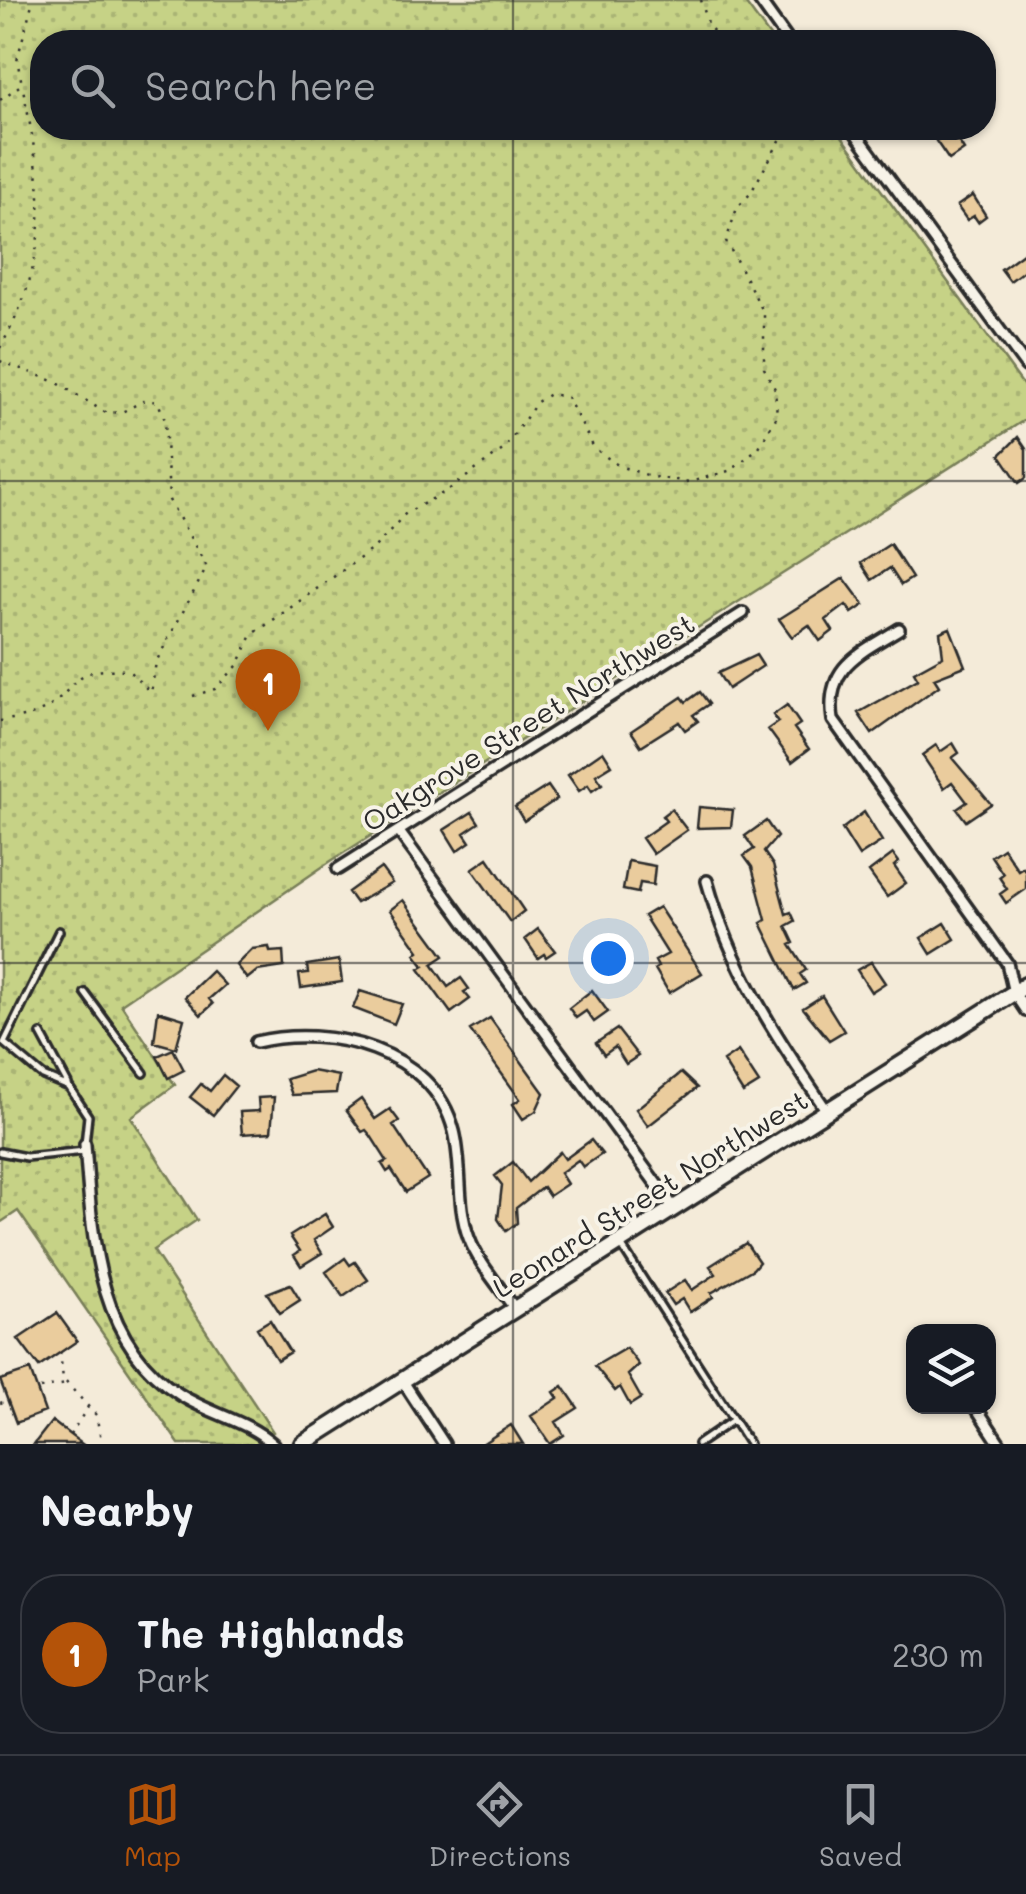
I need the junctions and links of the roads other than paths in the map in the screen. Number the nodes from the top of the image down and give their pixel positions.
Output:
1 (759, 0) edge
2 (780, 30) edge
3 (861, 140) edge
4 (1026, 366) edge
5 (743, 613) dead end
6 (899, 629) dead end
7 (399, 832) junction
8 (338, 869) dead end
9 (707, 882) dead end
10 (59, 931) dead end
11 (1020, 989) edge
12 (85, 993) dead end
13 (1026, 1011) edge
14 (40, 1034) dead end
15 (2, 1042) edge
16 (256, 1042) dead end
17 (144, 1073) dead end
18 (69, 1086) junction
19 (826, 1111) junction
20 (85, 1148) junction
21 (0, 1152) edge
22 (674, 1208) junction
23 (620, 1242) junction
24 (515, 1309) junction
25 (402, 1380) junction
26 (980, 1414) edge
27 (733, 1420) junction
28 (274, 1444) edge
29 (302, 1444) edge
30 (444, 1444) edge
31 (698, 1444) edge
32 (750, 1444) edge
33 (1000, 1444) edge

1 - 2 street
3 - 4 street
5 - 7 street, Oakgrove Street Northwest
6 - 11 street
7 - 8 street, Oakgrove Street Northwest
7 - 22 street
9 - 19 street
10 - 15 lane
11 - 13 street
11 - 19 main road, Leonard Street Northwest
12 - 17 lane
14 - 18 lane
15 - 18 lane
16 - 24 street
18 - 20 lane
19 - 22 main road, Leonard Street Northwest
20 - 21 lane
20 - 28 street
22 - 23 main road, Leonard Street Northwest
23 - 24 main road, Leonard Street Northwest
23 - 27 lane
24 - 25 main road, Leonard Street Northwest
25 - 29 main road, Leonard Street Northwest
25 - 30 street
26 - 33 street
27 - 31 lane
27 - 32 lane

